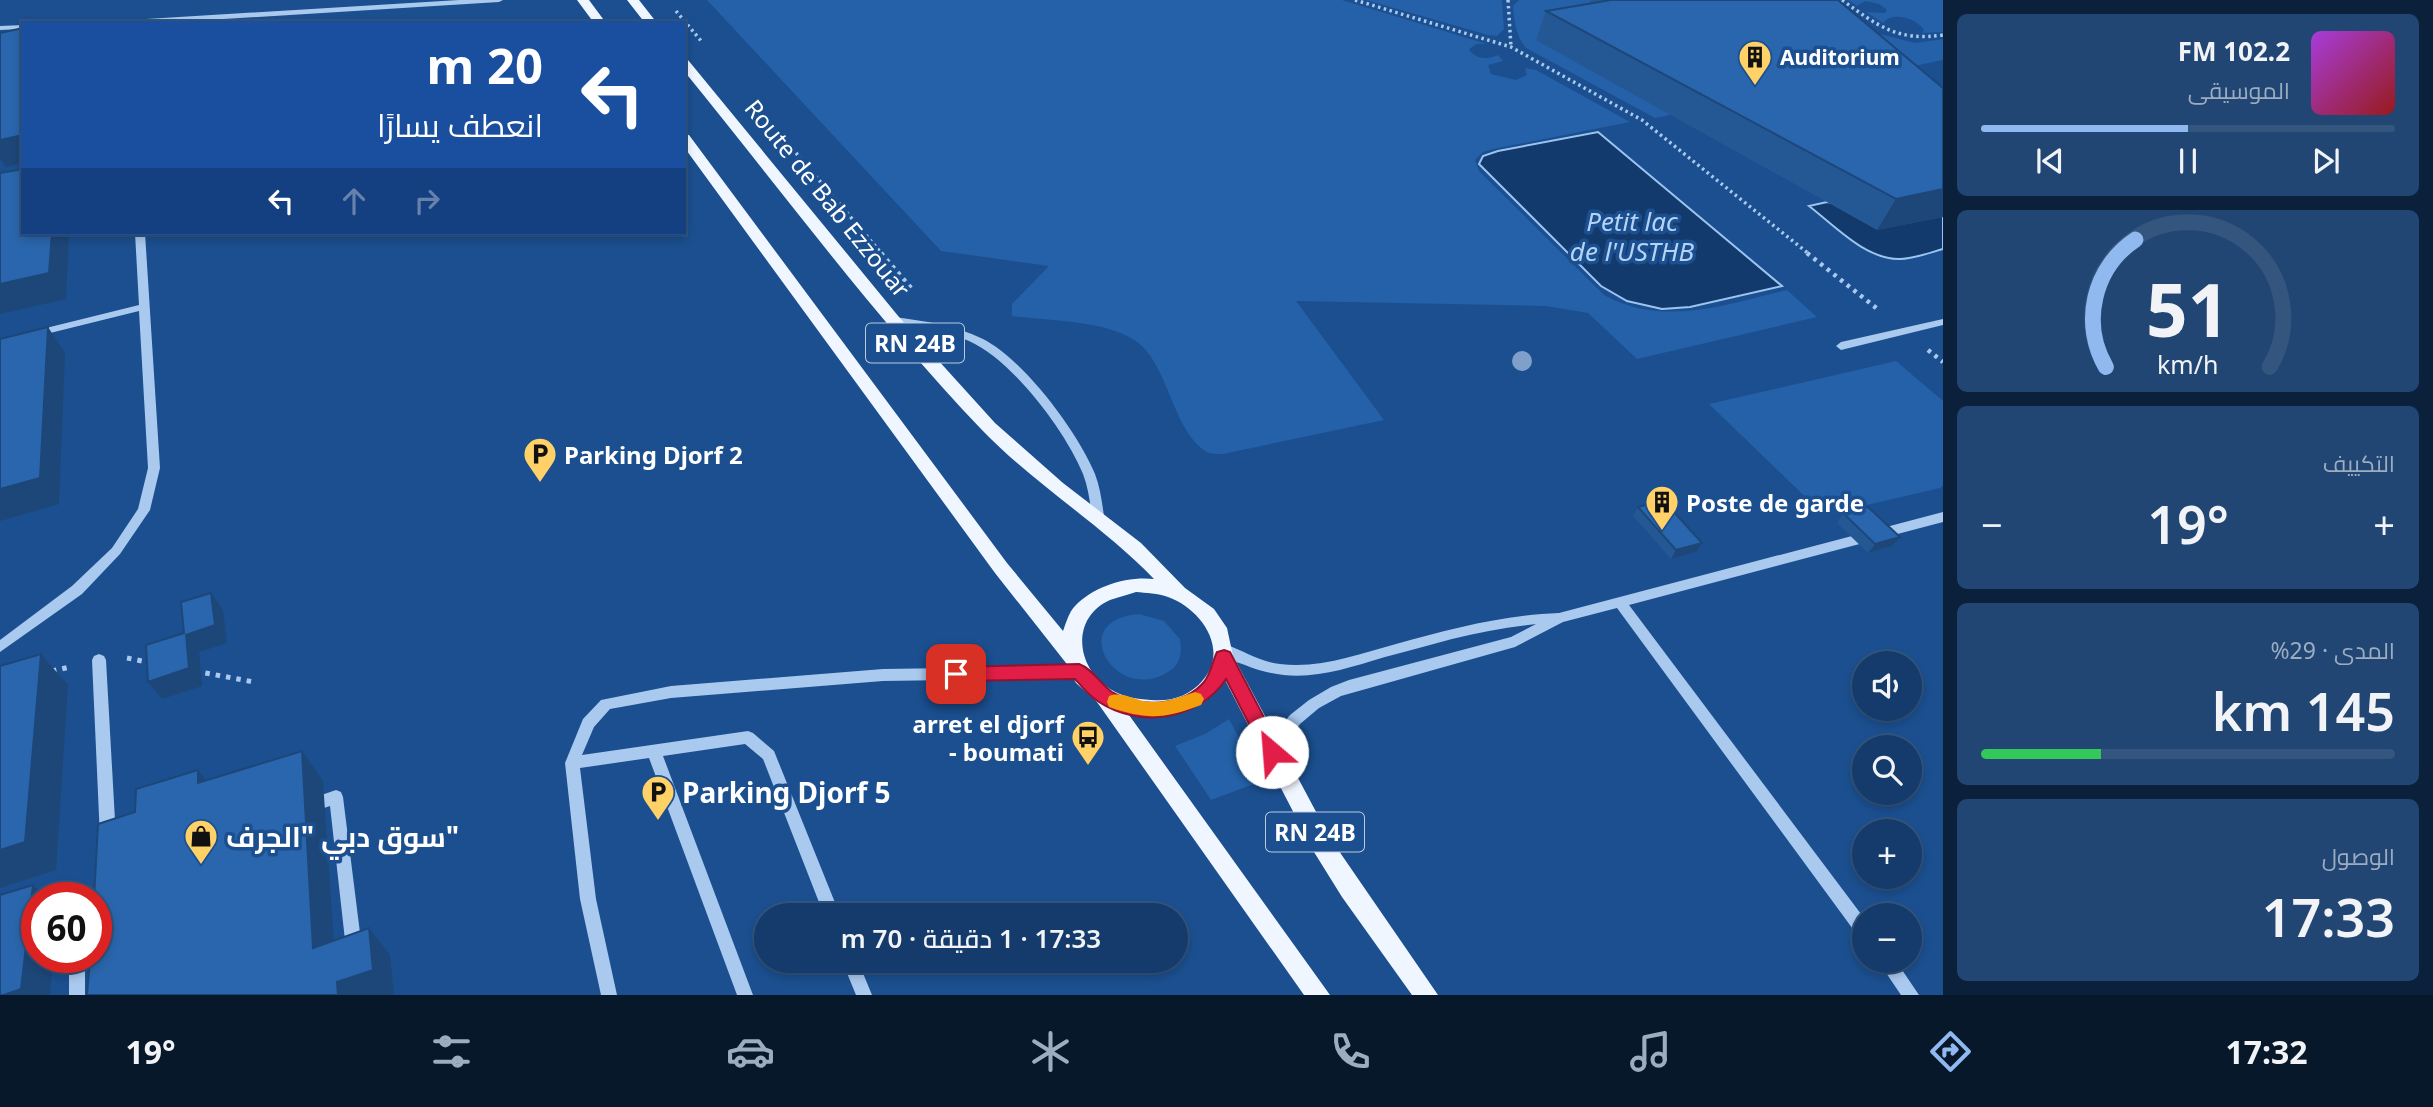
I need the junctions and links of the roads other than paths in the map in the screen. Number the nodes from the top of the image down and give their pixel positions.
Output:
1 (499, 0) edge
2 (583, 0) edge
3 (633, 0) edge
4 (149, 21) edge
5 (599, 21) edge
6 (650, 21) edge
7 (21, 27) edge
8 (0, 28) edge
9 (686, 65) edge
10 (686, 141) edge
11 (141, 235) edge
12 (144, 306) junction
13 (894, 320) junction
14 (1943, 322) edge
15 (26, 336) edge
16 (1841, 346) dead end
17 (1098, 516) junction
18 (1943, 517) edge
19 (1178, 593) junction
20 (1620, 602) junction
21 (1559, 618) junction
22 (0, 647) edge
23 (1224, 654) junction
24 (99, 660) dead end
25 (1075, 664) junction
26 (1105, 697) junction
27 (654, 751) junction
28 (1272, 752) junction
29 (572, 763) junction
30 (296, 810) edge
31 (110, 858) edge
32 (827, 903) edge
33 (1852, 915) edge
34 (356, 969) edge
35 (77, 973) edge
36 (855, 973) edge
37 (1895, 973) edge
38 (77, 995) edge
39 (609, 995) edge
40 (745, 995) edge
41 (864, 995) edge
42 (1318, 995) edge
43 (1426, 995) edge
44 (1911, 995) edge

1 - 4 street
2 - 5 main road
3 - 6 main road
7 - 8 street
9 - 13 main road, Route de Bab Ezzouar / RN 24B
10 - 25 main road
11 - 12 street
12 - 15 street
12 - 22 street
13 - 17 main road, Route de Bab Ezzouar / RN 24B
13 - 17 street
14 - 16 street
17 - 19 main road, Route de Bab Ezzouar / RN 24B
18 - 20 street
19 - 23 main road
19 - 25 main road
20 - 21 street
20 - 33 street
21 - 23 street
21 - 28 street
23 - 26 main road
23 - 28 main road, RN 24B
24 - 31 street
25 - 26 main road
25 - 29 street
26 - 42 main road
27 - 29 street
27 - 32 street
27 - 40 street
28 - 43 main road, RN 24B
29 - 39 street
30 - 34 street
35 - 38 street
36 - 41 street
37 - 44 street

